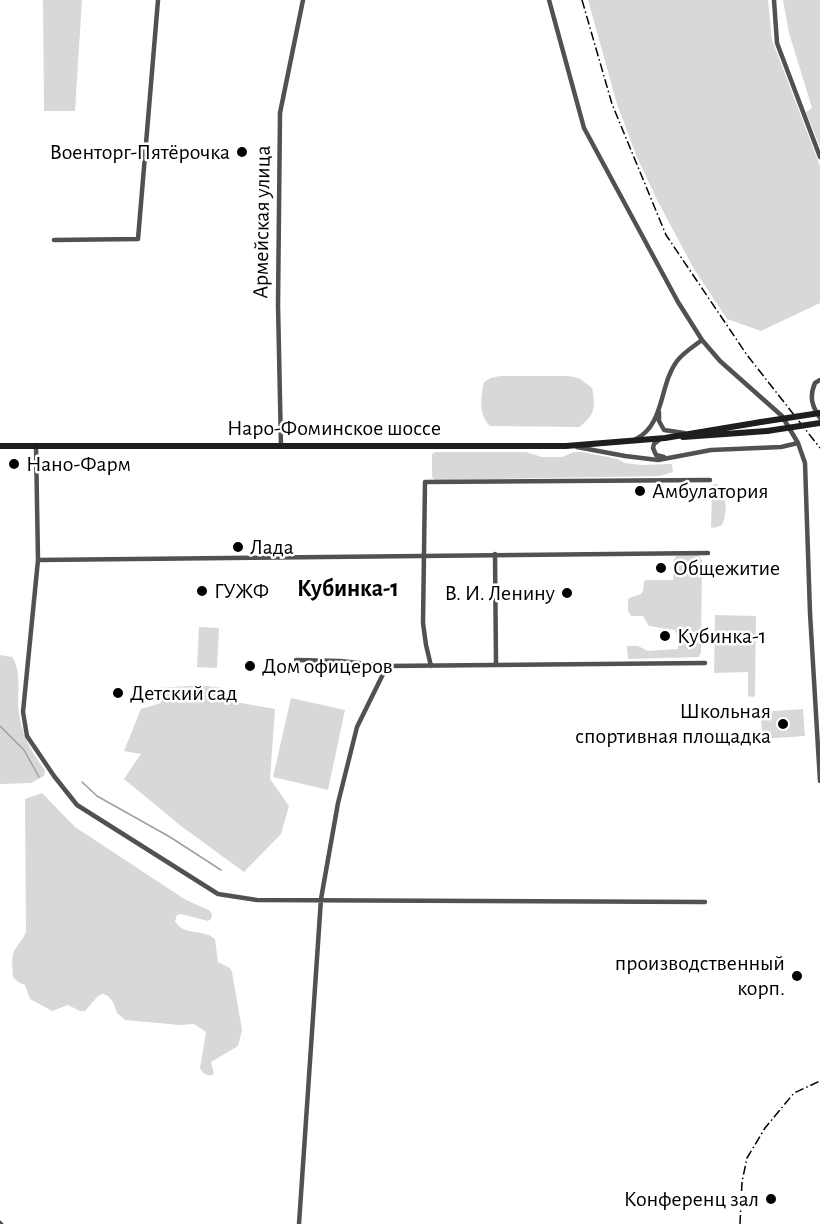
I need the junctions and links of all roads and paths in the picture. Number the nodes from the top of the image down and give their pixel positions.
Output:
1 (158, 0) edge
2 (303, 0) edge
3 (549, 0) edge
4 (774, 0) edge
5 (820, 157) edge
6 (54, 240) dead end
7 (702, 340) junction
8 (820, 380) edge
9 (659, 408) junction
10 (820, 413) edge
11 (820, 420) edge
12 (690, 433) junction
13 (666, 437) junction
14 (631, 441) junction
15 (798, 443) junction
16 (36, 445) junction
17 (0, 446) edge
18 (281, 446) junction
19 (566, 446) junction
20 (670, 457) junction
21 (710, 480) dead end
22 (708, 552) dead end
23 (424, 554) junction
24 (495, 554) junction
25 (38, 560) junction
26 (296, 660) dead end
27 (705, 663) dead end
28 (496, 664) junction
29 (387, 666) junction
30 (431, 666) junction
31 (820, 781) edge
32 (321, 899) junction
33 (705, 902) dead end
34 (299, 1224) edge

1 - 6 street
2 - 18 street, Армейская улица
3 - 7 street
4 - 5 street
7 - 9 street
7 - 15 street
8 - 11 street
9 - 12 street
9 - 14 street
10 - 12 main road, Наро-Фоминское шоссе, bridge
11 - 13 main road, Наро-Фоминское шоссе, bridge
12 - 13 main road, Наро-Фоминское шоссе
13 - 14 main road, Наро-Фоминское шоссе
13 - 20 street
14 - 19 main road, Наро-Фоминское шоссе
15 - 20 street
15 - 31 street
16 - 17 main road, Наро-Фоминское шоссе
16 - 18 main road, Наро-Фоминское шоссе
16 - 25 street
18 - 19 main road, Наро-Фоминское шоссе
19 - 20 street
21 - 23 street
22 - 24 street
23 - 24 street
23 - 25 street
23 - 30 street
24 - 28 street
25 - 32 street
26 - 29 street
27 - 28 street
28 - 30 street
29 - 30 street
29 - 32 street
32 - 33 street
32 - 34 street

